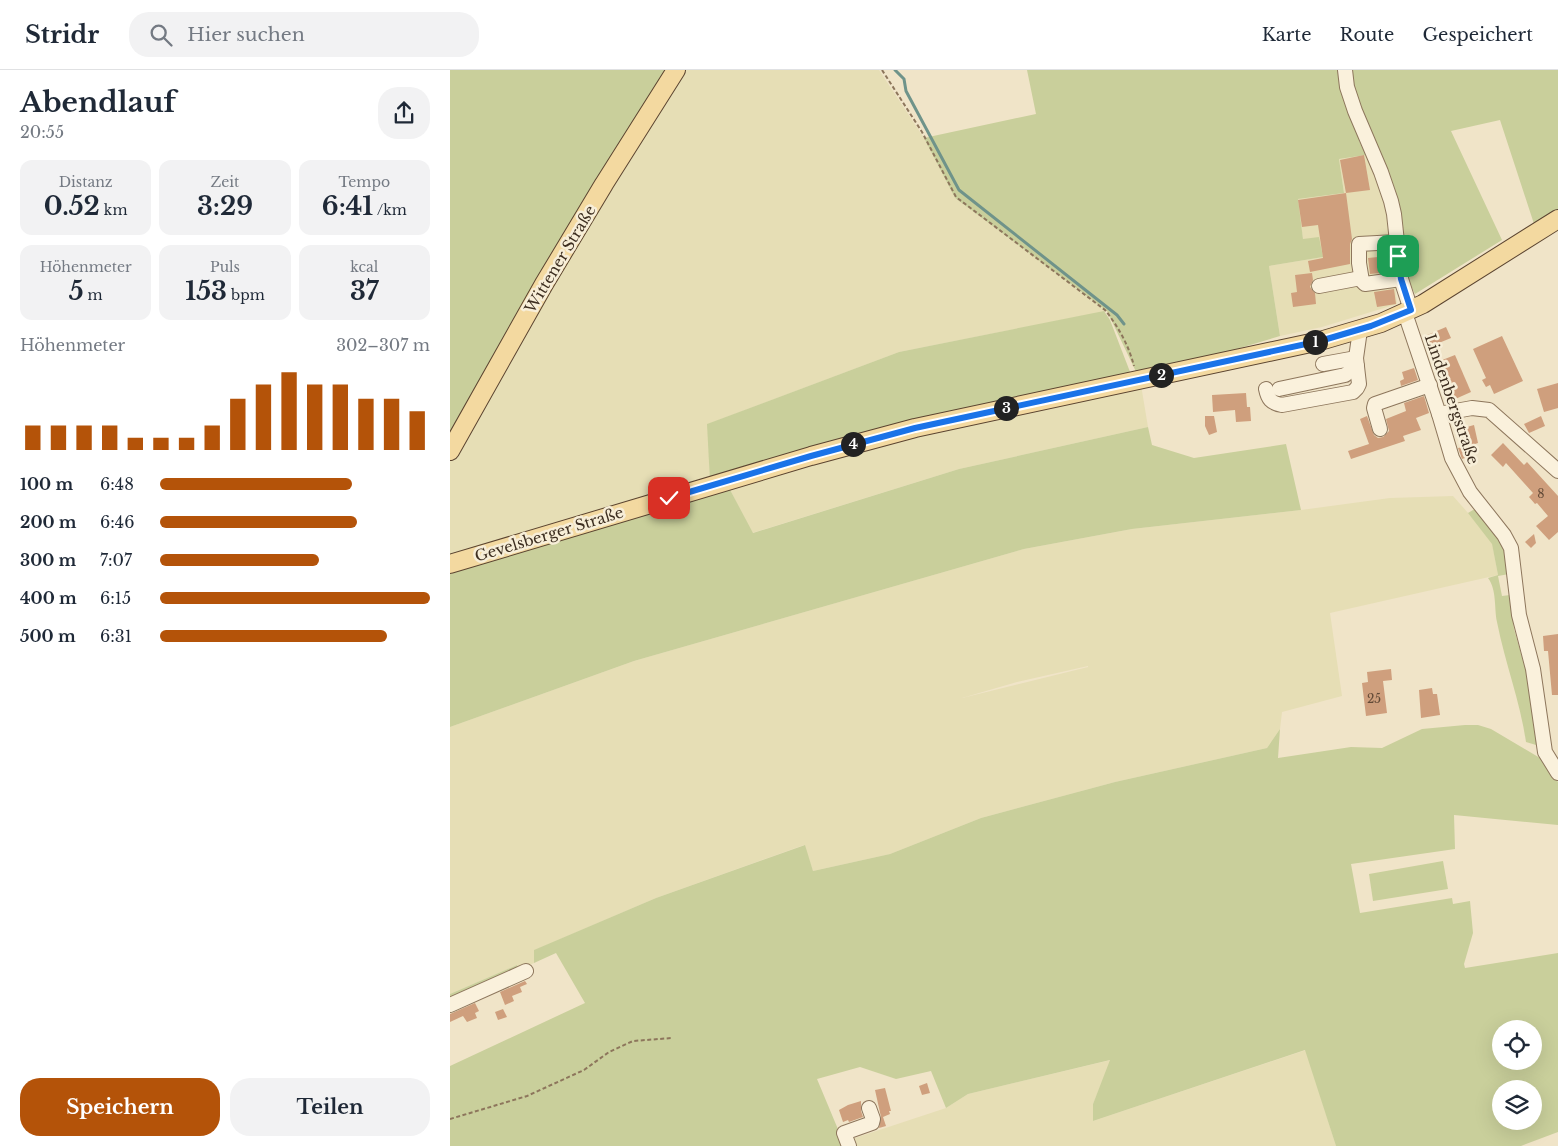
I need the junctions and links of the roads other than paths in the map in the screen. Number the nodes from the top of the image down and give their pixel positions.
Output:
1 (676, 70) edge
2 (1345, 70) edge
3 (1558, 219) edge
4 (1396, 242) junction
5 (1361, 278) junction
6 (1401, 279) junction
7 (1319, 286) dead end
8 (1408, 311) junction
9 (1360, 330) junction
10 (1356, 362) junction
11 (1323, 364) dead end
12 (1430, 385) junction
13 (1272, 389) dead end
14 (1439, 414) junction
15 (1380, 429) dead end
16 (450, 451) edge
17 (1556, 466) edge
18 (450, 564) edge
19 (1558, 773) edge
20 (526, 971) dead end
21 (450, 1005) edge
22 (870, 1108) dead end
23 (849, 1146) edge

1 - 16 main road, Wittener Straße
2 - 4 street, Lindenbergstraße
3 - 8 main road, Gevelsberger Straße
4 - 5 street
4 - 6 street, Lindenbergstraße
5 - 6 street
5 - 7 street
6 - 8 street, Lindenbergstraße
8 - 9 main road, Gevelsberger Straße
8 - 12 street, Lindenbergstraße
9 - 10 street
9 - 18 main road, Gevelsberger Straße
10 - 11 street
10 - 13 street
12 - 14 street, Lindenbergstraße
12 - 15 street
14 - 17 street
14 - 19 street, Lindenbergstraße
20 - 21 street
22 - 23 street

